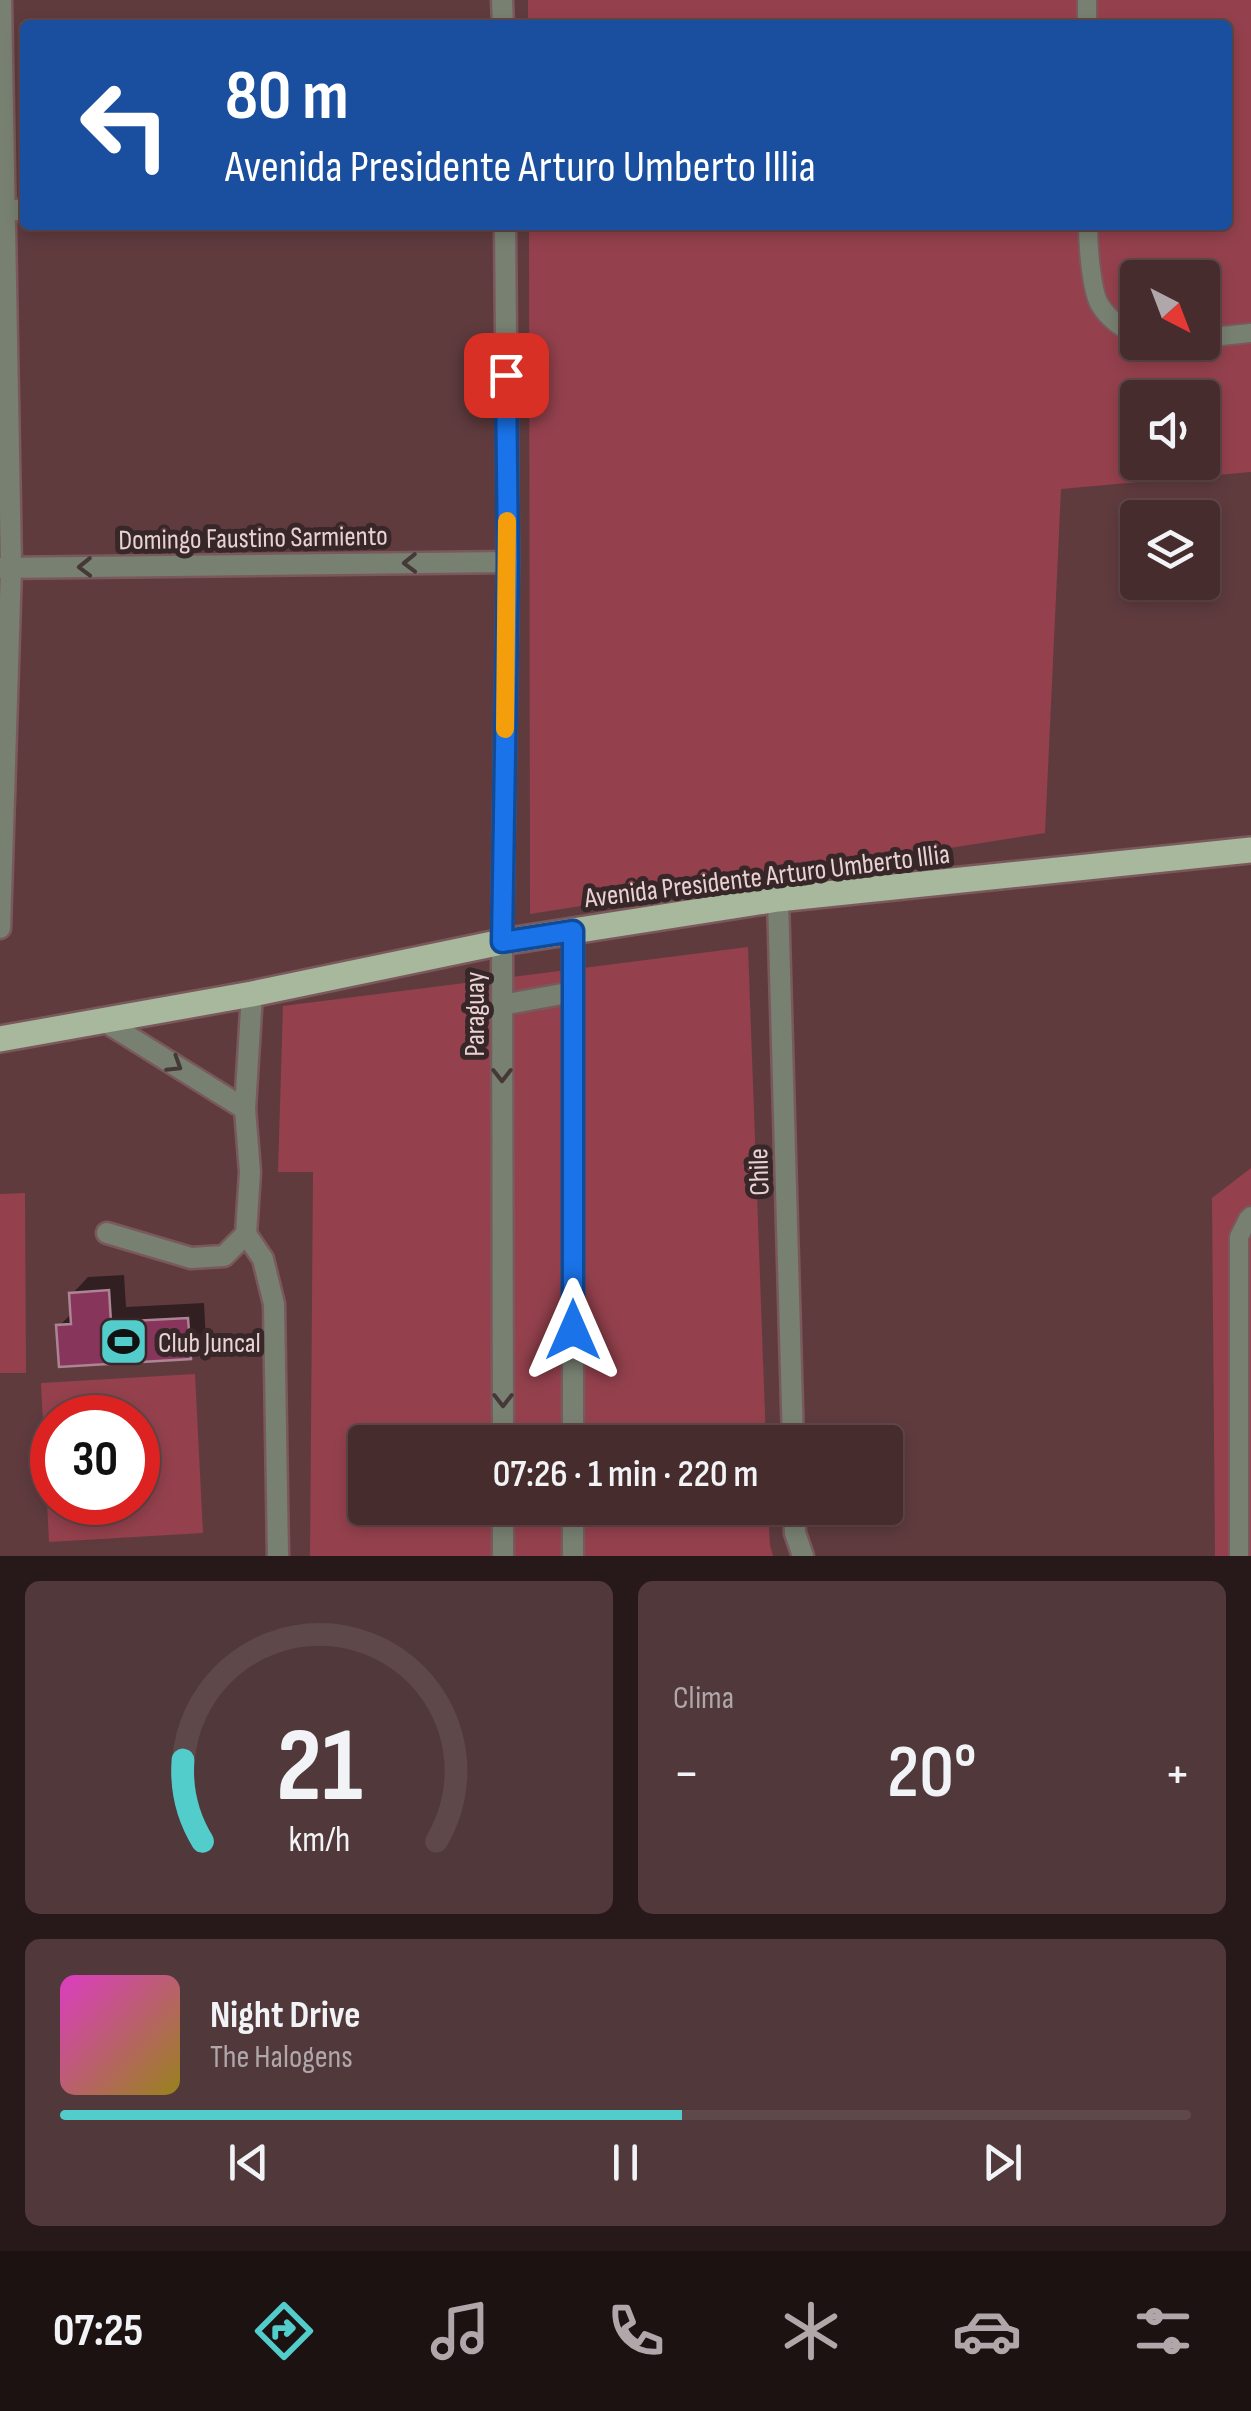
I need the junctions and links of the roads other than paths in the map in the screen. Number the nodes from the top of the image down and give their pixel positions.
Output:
1 (1, 0) edge
2 (10, 210) edge
3 (505, 230) edge
4 (1088, 230) edge
5 (1120, 328) edge
6 (1251, 333) edge
7 (1220, 336) edge
8 (508, 562) junction
9 (6, 568) edge
10 (1251, 850) edge
11 (778, 899) junction
12 (0, 928) edge
13 (573, 931) junction
14 (502, 942) junction
15 (573, 992) junction
16 (252, 994) junction
17 (502, 1005) junction
18 (104, 1022) junction
19 (0, 1038) edge
20 (245, 1109) junction
21 (1251, 1216) edge
22 (107, 1232) dead end
23 (246, 1234) junction
24 (503, 1425) edge
25 (573, 1425) edge
26 (793, 1425) edge
27 (503, 1525) edge
28 (573, 1525) edge
29 (795, 1525) edge
30 (278, 1556) edge
31 (503, 1556) edge
32 (573, 1556) edge
33 (802, 1556) edge
34 (1239, 1556) edge

1 - 2 street
2 - 9 street
3 - 8 street, Paraguay
4 - 5 lane
6 - 7 lane
8 -> 9 street, Domingo Faustino Sarmiento
8 - 14 street, Paraguay
9 - 12 street
10 - 11 main road, Avenida Presidente Arturo Umberto Illia
11 - 13 main road, Avenida Presidente Arturo Umberto Illia
11 - 26 street, Chile
13 - 14 main road, Avenida Presidente Arturo Umberto Illia
13 - 15 street
14 - 16 main road, Avenida Presidente Arturo Umberto Illia
14 - 17 street, Paraguay
15 - 17 street
15 - 25 street
16 - 18 main road, Avenida Presidente Arturo Umberto Illia
16 - 20 street
17 -> 24 street, Paraguay
18 - 19 main road, Avenida Presidente Arturo Umberto Illia
18 -> 20 street
20 - 23 street
21 - 34 lane
22 - 23 street
23 - 30 street
27 - 31 street
28 - 32 street
29 - 33 street

